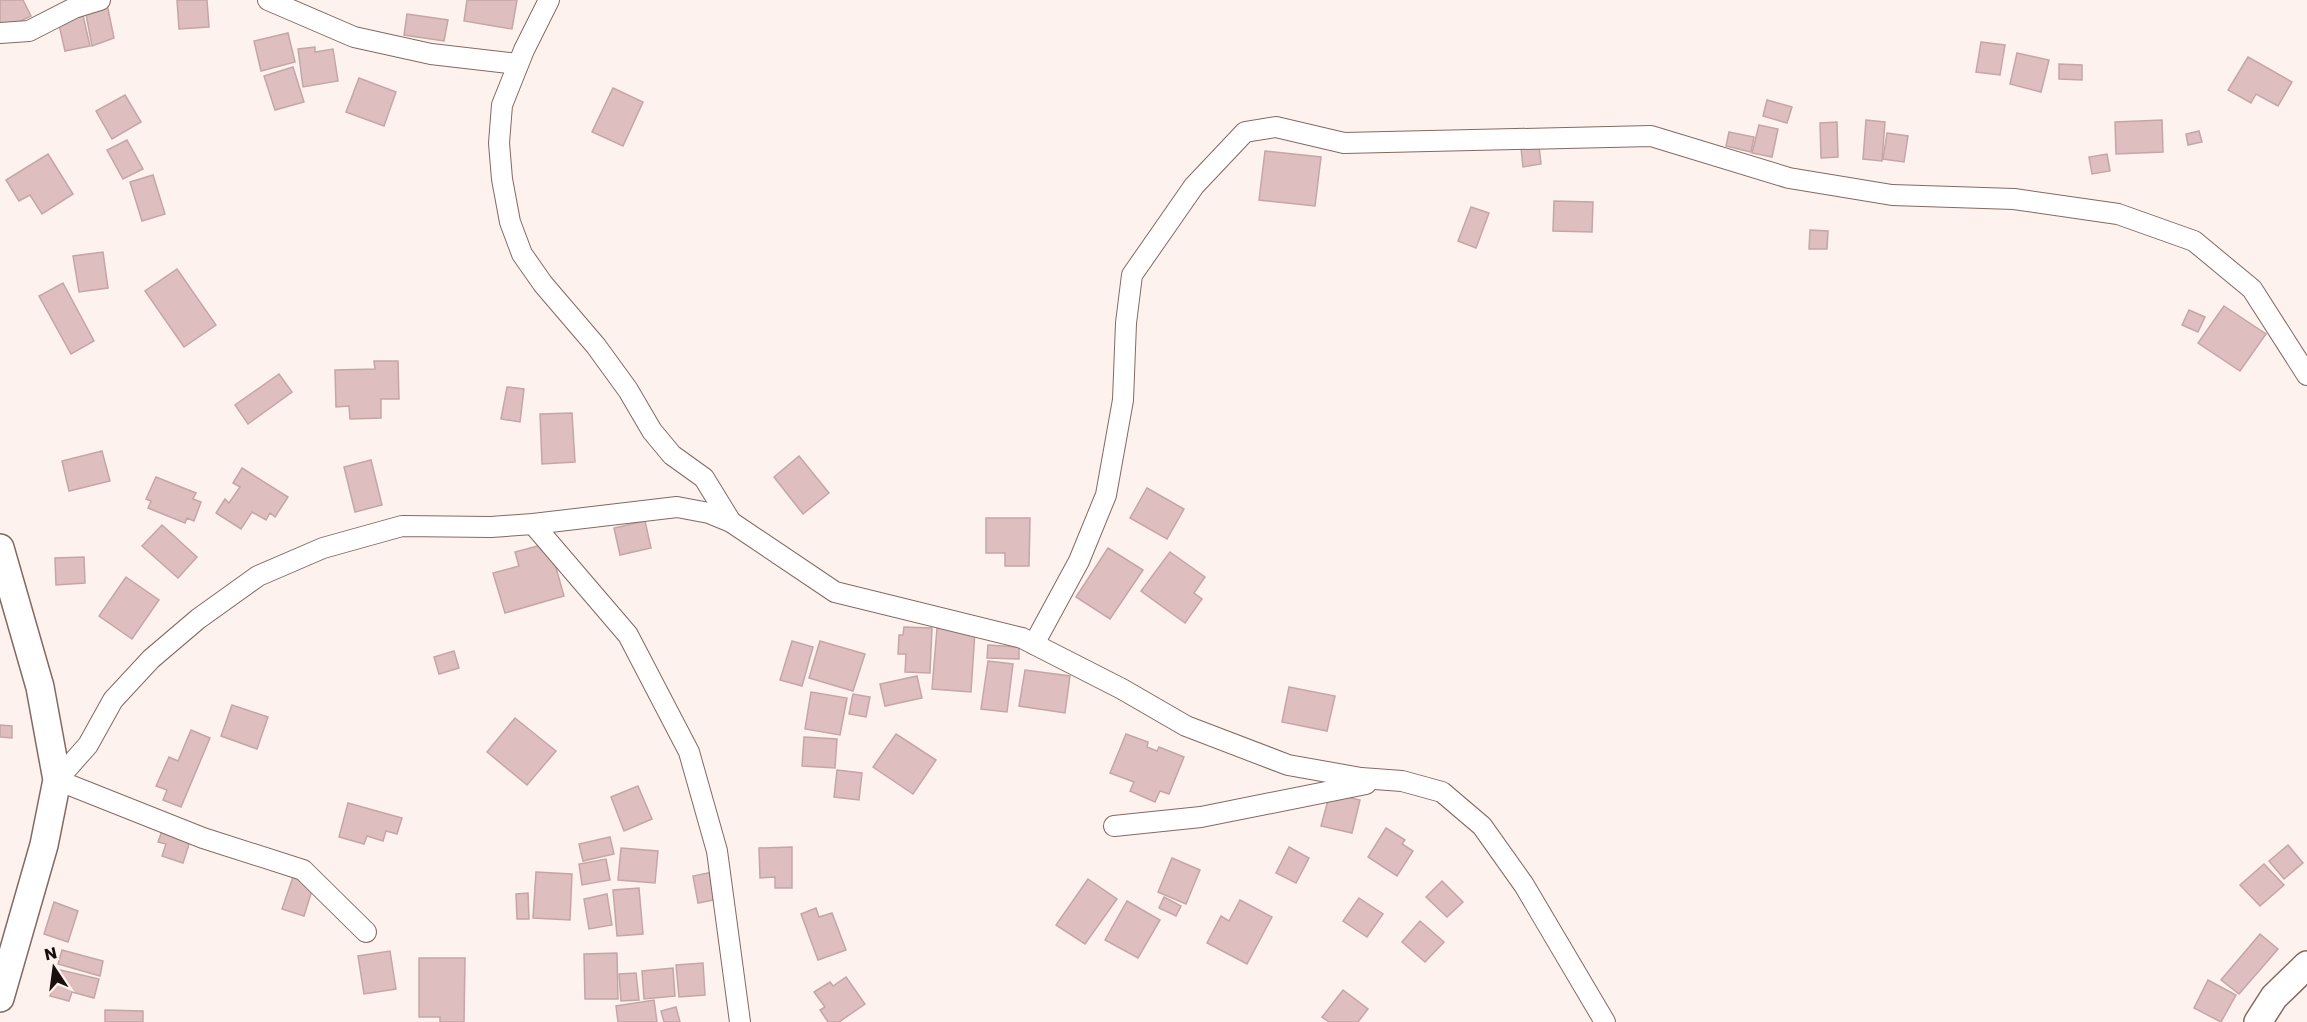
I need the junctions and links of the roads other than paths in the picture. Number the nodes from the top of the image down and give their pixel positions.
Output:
1 (100, 0) edge
2 (268, 0) edge
3 (549, 0) edge
4 (0, 33) edge
5 (518, 64) junction
6 (2307, 375) edge
7 (731, 522) junction
8 (533, 524) junction
9 (0, 548) edge
10 (1034, 644) junction
11 (57, 780) junction
12 (1387, 780) junction
13 (1114, 826) dead end
14 (366, 932) dead end
15 (2307, 965) edge
16 (0, 998) edge
17 (740, 1022) edge
18 (1605, 1022) edge
19 (2258, 1022) edge

1 - 4 street
2 - 5 street
3 - 5 street
5 - 7 street
6 - 10 street
7 - 8 street
7 - 10 street
8 - 11 street
8 - 17 street
9 - 11 street
10 - 12 street
11 - 14 street
11 - 16 street
12 - 13 street
12 - 18 street
15 - 19 street

